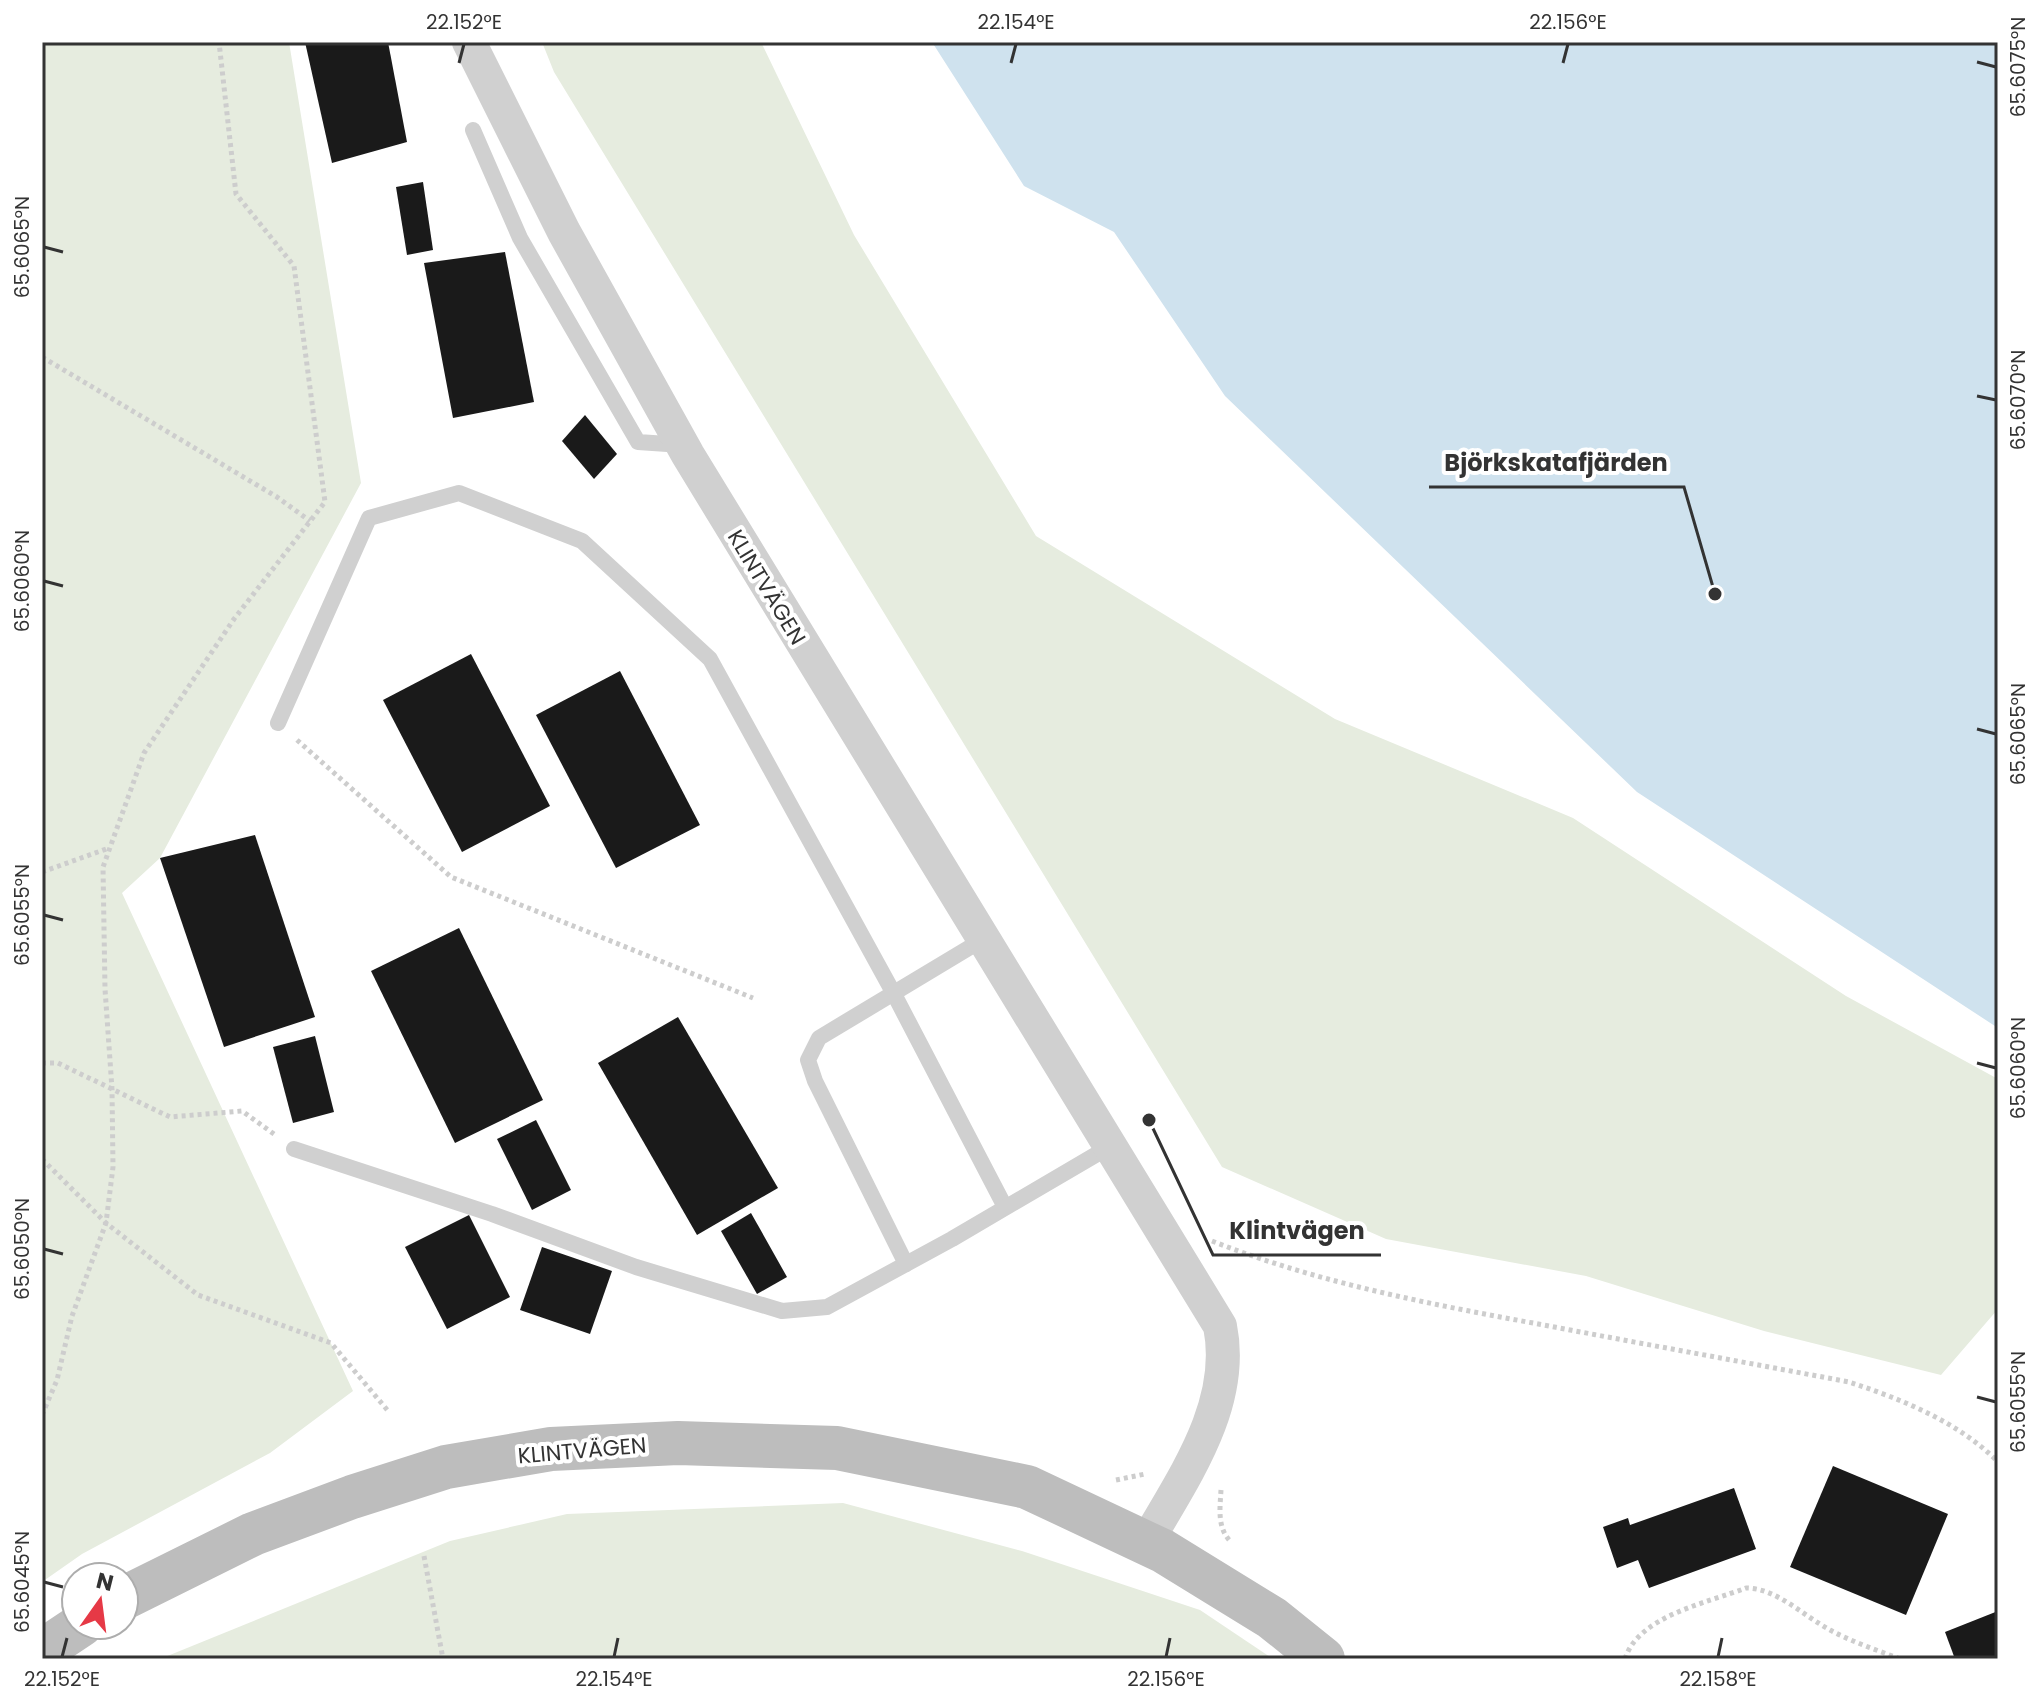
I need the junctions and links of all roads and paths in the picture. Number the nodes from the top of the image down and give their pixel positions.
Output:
1 (219, 42) edge
2 (469, 42) edge
3 (473, 130) dead end
4 (42, 357) edge
5 (682, 445) junction
6 (310, 521) junction
7 (278, 723) joint
8 (110, 847) junction
9 (42, 872) edge
10 (982, 940) junction
11 (894, 994) junction
12 (753, 998) dead end
13 (42, 1063) edge
14 (112, 1089) junction
15 (1109, 1147) junction
16 (294, 1149) joint
17 (42, 1159) edge
18 (1005, 1207) junction
19 (106, 1223) junction
20 (1212, 1241) dead end
21 (906, 1264) junction
22 (389, 1412) dead end
23 (42, 1415) edge
24 (1998, 1462) edge
25 (1146, 1543) junction
26 (424, 1556) dead end
27 (140, 1590) edge
28 (60, 1639) edge
29 (442, 1648) junction
30 (1872, 1648) junction
31 (42, 1651) edge
32 (443, 1659) edge
33 (450, 1659) edge
34 (1323, 1659) edge
35 (1625, 1659) edge
36 (1876, 1659) edge
37 (1900, 1659) edge

1 - 6 path
2 - 5 street, KLINTVÄGEN
3 - 5 lane
4 - 6 path
5 - 10 street, KLINTVÄGEN
6 - 8 path
7 - 11 lane
7 - 12 path
8 - 9 path
8 - 14 path
10 - 11 lane
10 - 15 street, KLINTVÄGEN
11 - 18 lane
11 - 21 lane
13 - 14 path
14 - 16 path
14 - 19 path
15 - 18 lane
15 - 25 street, KLINTVÄGEN
16 - 21 lane
17 - 19 path
18 - 21 lane
19 - 22 path
19 - 23 path
20 - 24 path
25 - 27 street, KLINTVÄGEN
25 - 34 street, KLINTVÄGEN
26 - 29 path
28 - 31 street
29 - 32 path
29 - 33 path
30 - 35 path
30 - 36 path
30 - 37 path

